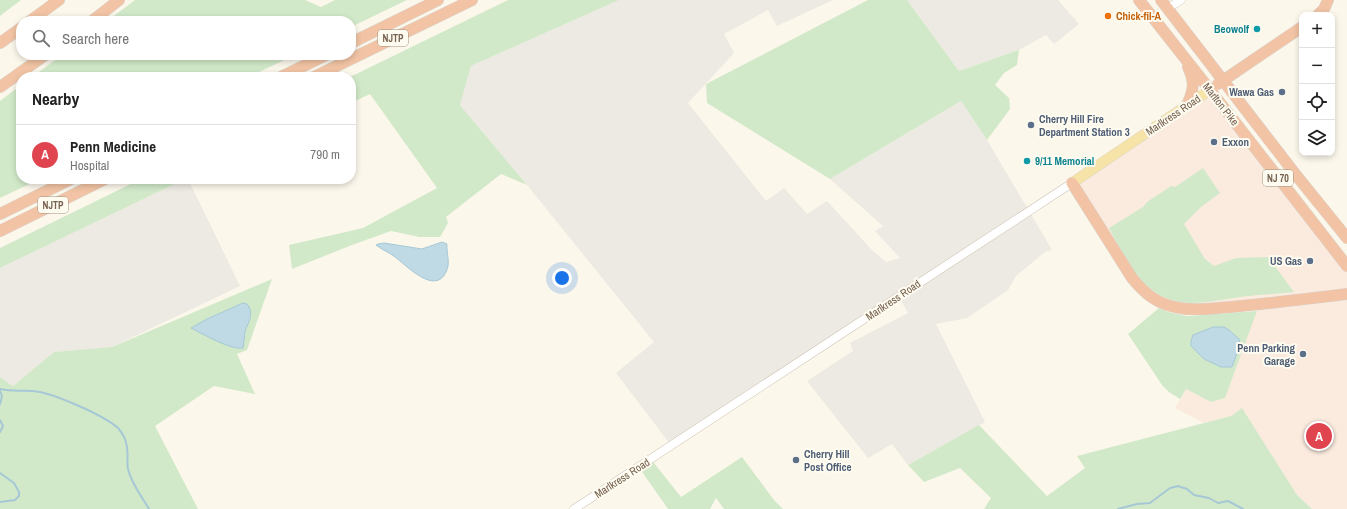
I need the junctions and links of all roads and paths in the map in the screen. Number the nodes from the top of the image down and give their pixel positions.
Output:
1 (59, 0) edge
2 (119, 0) edge
3 (438, 0) edge
4 (472, 0) edge
5 (1139, 0) edge
6 (1181, 0) edge
7 (1328, 0) edge
8 (1164, 4) edge
9 (1321, 12) edge
10 (37, 16) edge
11 (98, 16) edge
12 (1299, 29) edge
13 (16, 32) edge
14 (356, 41) edge
15 (0, 43) edge
16 (356, 57) edge
17 (1184, 57) junction
18 (38, 60) edge
19 (316, 60) edge
20 (349, 60) edge
21 (22, 72) edge
22 (291, 72) edge
23 (324, 72) edge
24 (16, 76) edge
25 (1223, 81) junction
26 (0, 88) edge
27 (1210, 90) junction
28 (1187, 105) junction
29 (1072, 183) junction
30 (61, 184) edge
31 (95, 184) edge
32 (0, 214) edge
33 (0, 230) edge
34 (1347, 238) edge
35 (1347, 266) edge
36 (1347, 294) edge
37 (574, 509) edge

1 - 10 highway
2 - 11 highway
3 - 14 highway, NJTP
4 - 16 highway, NJTP
5 - 17 highway, Marlton Pike / NJ 70
6 - 8 street
7 - 9 highway
8 - 25 highway, Marlton Pike / NJ 70
12 - 25 highway
13 - 15 highway
17 - 27 highway, Marlton Pike / NJ 70
17 - 28 highway
18 - 21 highway
19 - 22 highway
20 - 23 highway, NJTP
24 - 26 highway
25 - 27 highway
25 - 34 highway, Marlton Pike / NJ 70
27 - 28 main road, Marlkress Road
27 - 35 highway, Marlton Pike / NJ 70
28 - 29 main road, Marlkress Road
29 - 36 highway
29 - 37 street, Marlkress Road
30 - 32 highway, NJTP
31 - 33 highway, NJTP

